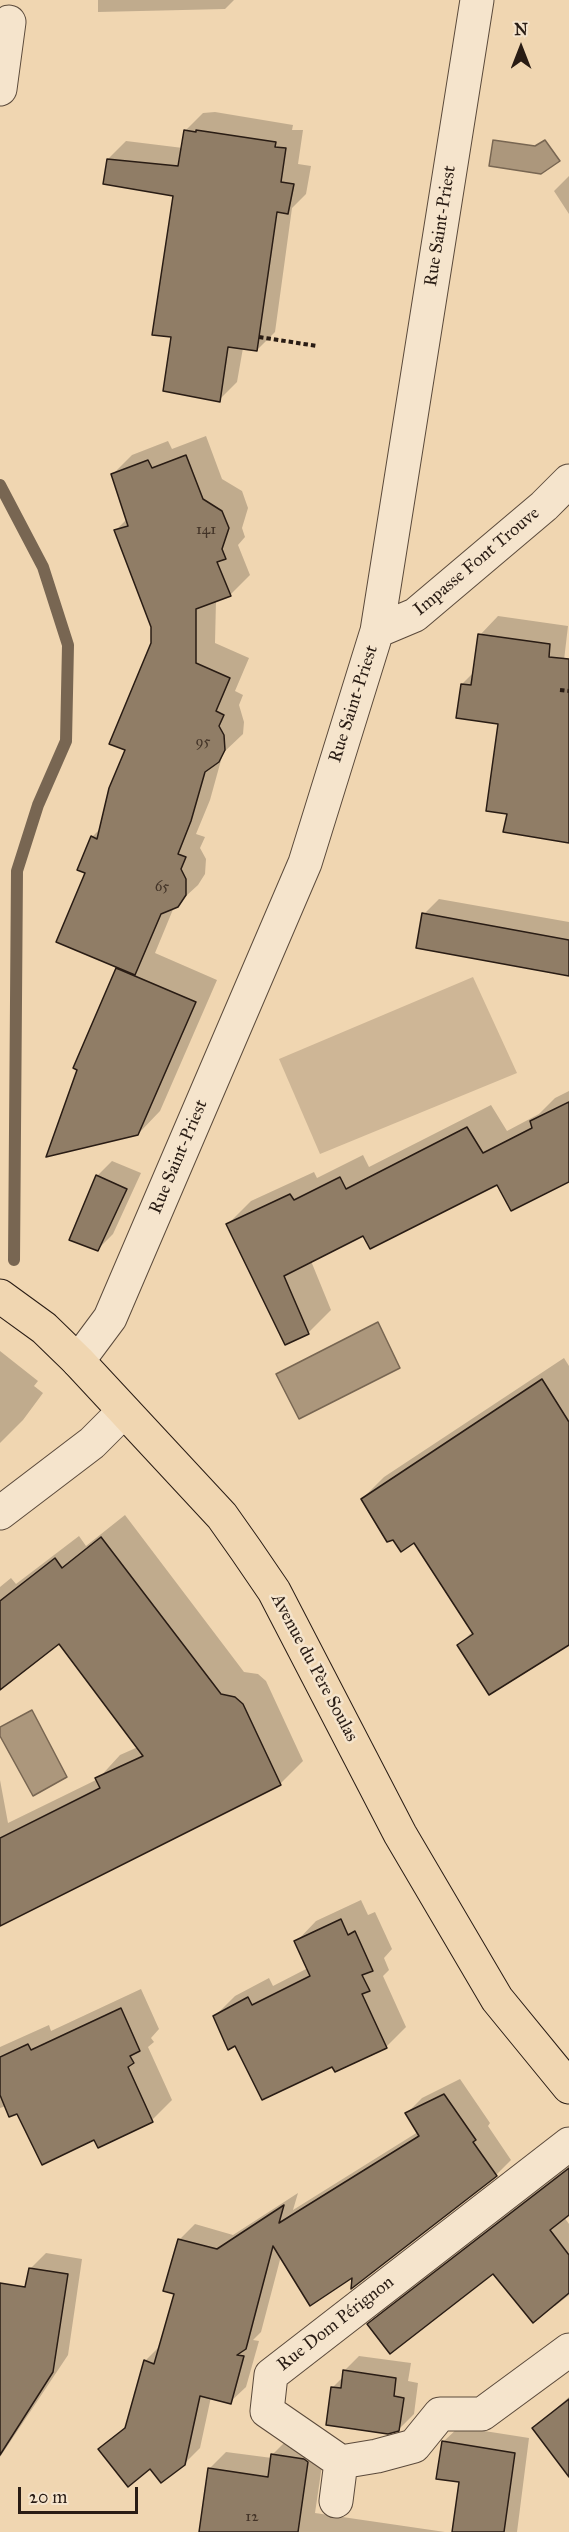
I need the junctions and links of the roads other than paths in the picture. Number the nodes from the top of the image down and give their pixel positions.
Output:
1 (477, 0) edge
2 (9, 22) dead end
3 (0, 89) edge
4 (569, 481) edge
5 (377, 631) junction
6 (0, 1296) edge
7 (78, 1361) junction
8 (124, 1411) junction
9 (0, 1513) edge
10 (569, 2087) edge
11 (569, 2144) edge
12 (569, 2350) edge
13 (341, 2462) junction
14 (336, 2501) dead end

1 - 5 street, Rue Saint-Priest
2 - 3 street
4 - 5 street, Impasse Font Trouve
5 - 7 street, Rue Saint-Priest
6 - 7 main road, Avenue du Père Soulas
7 - 8 main road, Avenue du Père Soulas
8 - 9 street
8 - 10 main road, Avenue du Père Soulas
11 - 13 street, Rue Dom Pérignon
12 - 13 street
13 - 14 street

